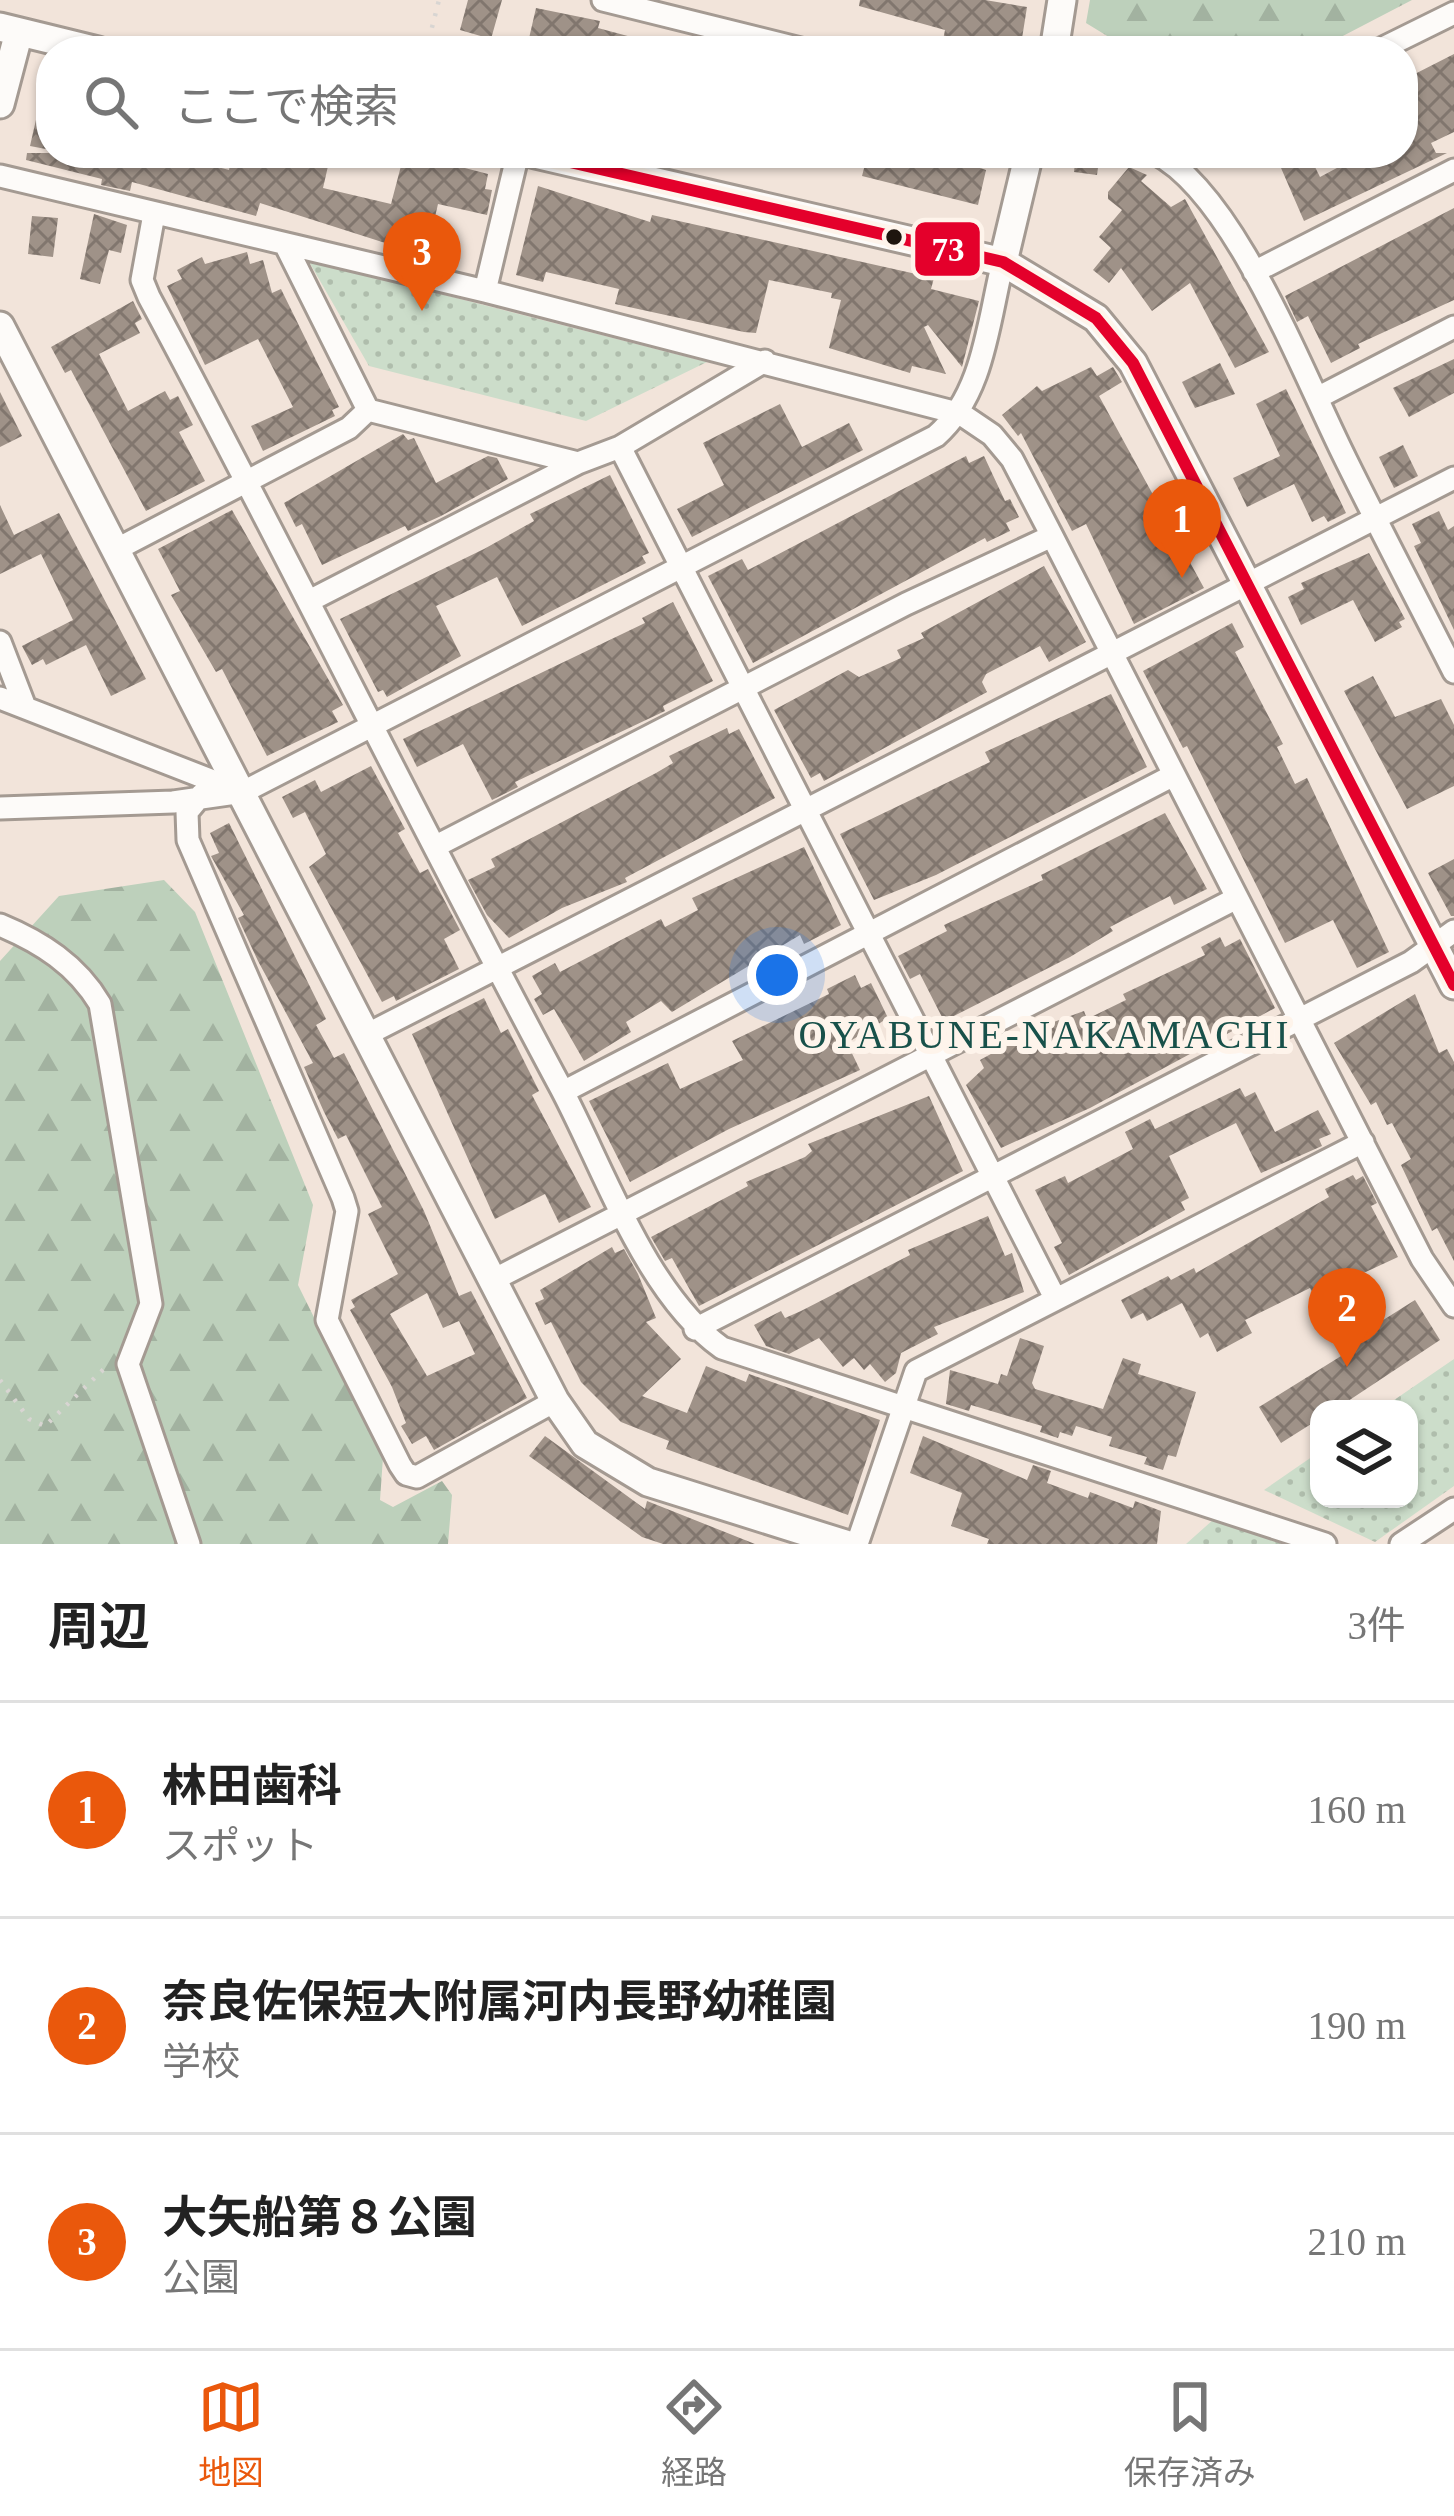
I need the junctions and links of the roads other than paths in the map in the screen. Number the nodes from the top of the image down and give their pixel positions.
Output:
1 (603, 0) edge
2 (1062, 0) edge
3 (1454, 13) edge
4 (10, 30) edge
5 (748, 36) edge
6 (1056, 36) edge
7 (1407, 36) edge
8 (0, 104) edge
9 (514, 168) edge
10 (597, 168) edge
11 (1025, 168) edge
12 (1180, 168) edge
13 (1454, 170) edge
14 (0, 176) edge
15 (154, 214) junction
16 (286, 246) junction
17 (1003, 262) junction
18 (1254, 272) junction
19 (485, 290) junction
20 (0, 326) edge
21 (1454, 327) edge
22 (765, 362) junction
23 (1317, 398) junction
24 (368, 410) junction
25 (961, 415) junction
26 (620, 447) junction
27 (578, 463) junction
28 (1454, 478) edge
29 (248, 482) junction
30 (1377, 515) junction
31 (1052, 536) junction
32 (119, 548) junction
33 (679, 566) junction
34 (1244, 584) junction
35 (311, 600) junction
36 (0, 642) edge
37 (1112, 654) junction
38 (1454, 672) edge
39 (743, 689) junction
40 (0, 698) edge
41 (25, 707) junction
42 (372, 726) junction
43 (1174, 775) junction
44 (243, 792) junction
45 (202, 794) junction
46 (0, 808) edge
47 (807, 813) junction
48 (436, 846) junction
49 (1237, 898) junction
50 (0, 925) edge
51 (868, 934) junction
52 (1444, 939) edge
53 (496, 969) junction
54 (1454, 985) edge
55 (1301, 1018) junction
56 (366, 1035) junction
57 (930, 1055) junction
58 (563, 1092) junction
59 (1363, 1142) junction
60 (993, 1176) junction
61 (623, 1211) junction
62 (494, 1280) junction
63 (1055, 1298) junction
64 (1454, 1306) edge
65 (695, 1329) junction
66 (555, 1401) junction
67 (902, 1406) junction
68 (1454, 1509) edge
69 (189, 1544) edge
70 (845, 1544) edge
71 (857, 1544) edge
72 (1325, 1544) edge
73 (1401, 1544) edge

1 - 5 street
2 - 6 street
3 - 7 street
4 - 8 street
9 - 19 street
10 - 17 street
11 - 17 street
12 - 18 street
13 - 18 street
14 - 15 street
15 - 16 street
15 - 29 street
16 - 19 street
16 - 24 street
17 - 25 street
17 - 34 street
18 - 23 street
19 - 22 street
20 - 32 street
21 - 23 street
22 - 25 street
22 - 26 street
23 - 30 street
24 - 27 street
24 - 29 street
25 - 31 street
25 - 33 street
26 - 27 street
26 - 33 street
27 - 35 street
28 - 30 street
29 - 32 street
29 - 35 street
30 - 34 street
30 - 38 street
31 - 37 street
31 - 39 street
32 - 44 street
33 - 39 street
33 - 42 street
34 - 37 street
34 - 52 street
35 - 42 street
36 - 41 street
37 - 43 street
37 - 47 street
39 - 47 street
39 - 48 street
40 - 41 street
41 - 44 street
42 - 44 street
42 - 48 street
43 - 49 street
43 - 51 street
44 - 45 street
44 - 56 street
45 - 46 street
45 - 66 street
47 - 51 street
47 - 53 street
48 - 53 street
49 - 55 street
49 - 57 street
50 - 69 street
51 - 57 street
51 - 58 street
52 - 54 street
52 - 55 street
53 - 56 street
53 - 58 street
55 - 59 street
55 - 60 street
56 - 62 street
57 - 60 street
57 - 61 street
58 - 61 street
59 - 63 street
59 - 64 street
60 - 63 street
60 - 65 street
61 - 62 street
61 - 65 street
62 - 66 street
63 - 67 street
65 - 67 street
66 - 70 street
67 - 71 street
67 - 72 street
68 - 73 street

